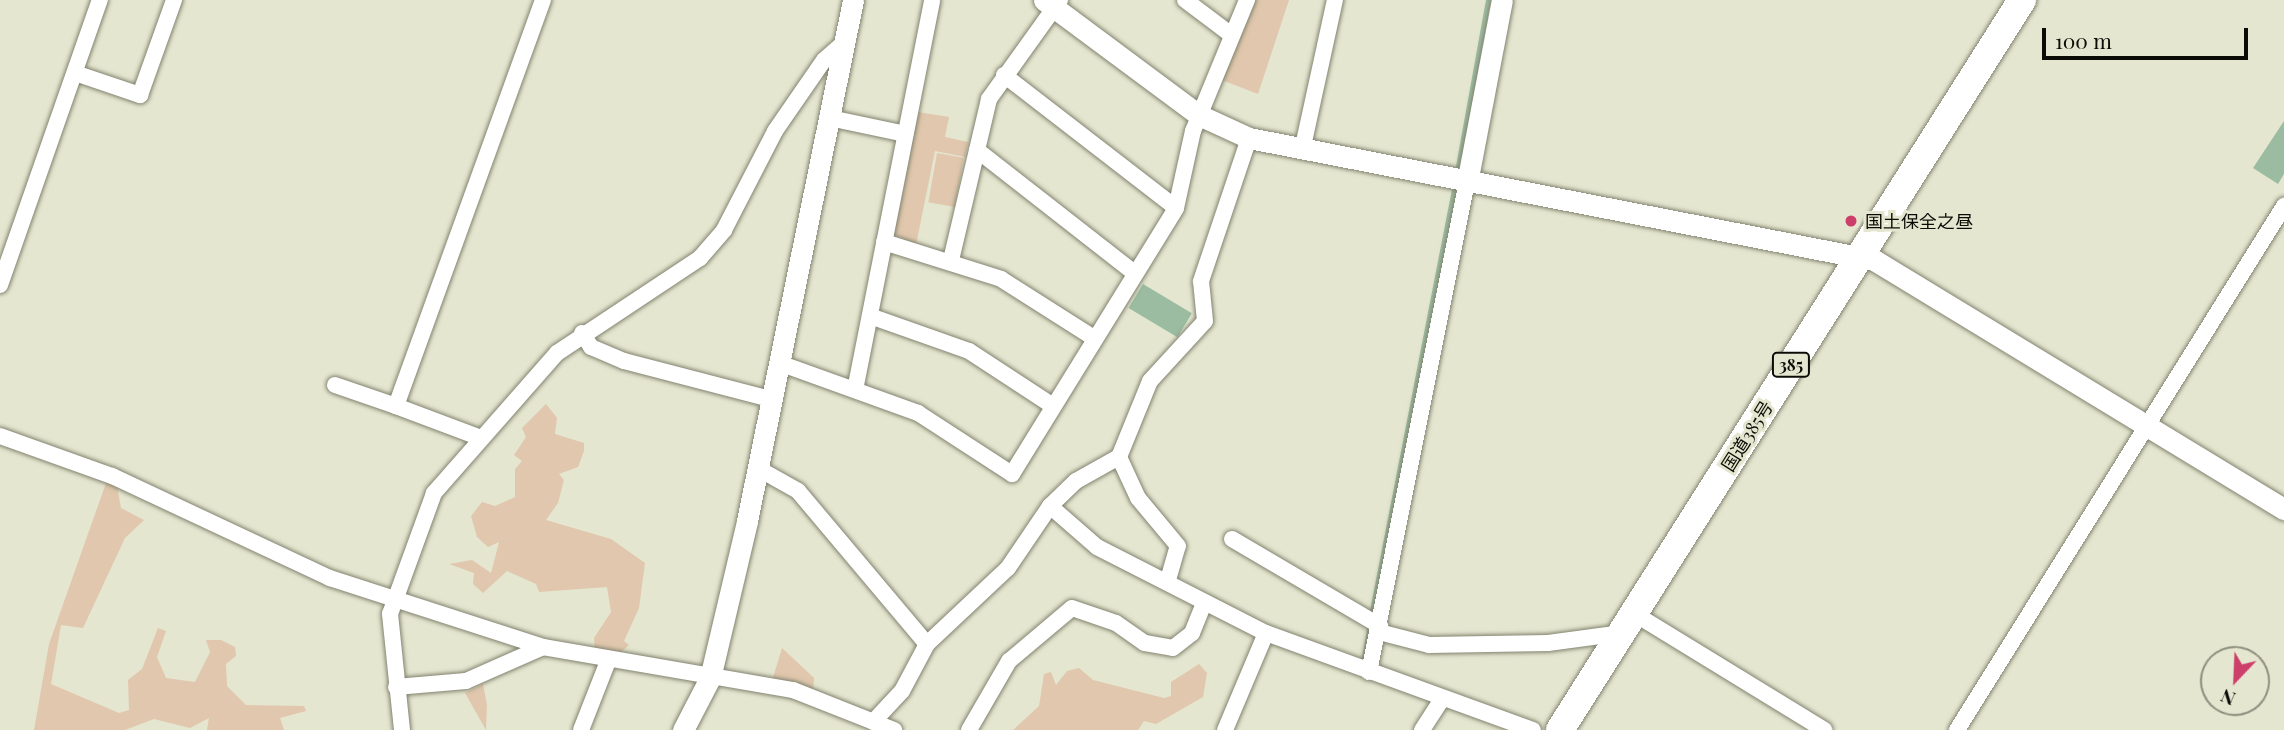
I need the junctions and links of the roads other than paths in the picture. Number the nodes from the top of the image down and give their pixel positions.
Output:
1 (100, 0) edge
2 (174, 0) edge
3 (543, 0) edge
4 (853, 0) edge
5 (932, 0) edge
6 (1185, 0) edge
7 (1247, 0) edge
8 (1335, 0) edge
9 (1502, 0) edge
10 (2022, 0) edge
11 (1053, 3) edge
12 (1229, 33) junction
13 (845, 42) junction
14 (75, 73) junction
15 (1004, 75) junction
16 (1199, 115) junction
17 (830, 118) junction
18 (905, 134) junction
19 (1250, 138) junction
20 (977, 150) junction
21 (1302, 151) junction
22 (1467, 183) junction
23 (2284, 206) edge
24 (1176, 208) junction
25 (884, 242) junction
26 (1859, 258) junction
27 (951, 260) junction
28 (1133, 272) junction
29 (0, 285) edge
30 (870, 316) junction
31 (582, 333) junction
32 (1094, 338) junction
33 (782, 363) junction
34 (335, 385) dead end
35 (856, 385) junction
36 (774, 400) junction
37 (396, 406) junction
38 (1053, 406) junction
39 (2148, 425) junction
40 (0, 436) edge
41 (481, 438) junction
42 (1119, 457) junction
43 (759, 469) junction
44 (1050, 506) junction
45 (2284, 509) edge
46 (1232, 539) dead end
47 (1168, 580) junction
48 (393, 597) junction
49 (1204, 603) junction
50 (1629, 623) junction
51 (1380, 629) junction
52 (1266, 633) junction
53 (927, 644) junction
54 (543, 647) junction
55 (608, 661) junction
56 (1369, 671) junction
57 (710, 678) junction
58 (396, 687) junction
59 (1442, 699) junction
60 (873, 722) junction
61 (402, 730) edge
62 (581, 730) edge
63 (683, 730) edge
64 (894, 730) edge
65 (969, 730) edge
66 (1225, 730) edge
67 (1422, 730) edge
68 (1534, 730) edge
69 (1560, 730) edge
70 (1824, 730) edge
71 (1957, 730) edge

1 - 14 street
2 - 14 street
3 - 37 street
4 - 13 street
5 - 18 street
6 - 12 street
7 - 12 street
8 - 21 street
9 - 22 street
10 - 26 highway, 国道385号 / 385
11 - 15 street
11 - 16 street
12 - 16 street
13 - 17 street
13 - 31 street
14 - 29 street
15 - 20 street
15 - 24 street
16 - 19 street
16 - 24 street
17 - 18 street
17 - 33 street
18 - 25 street
19 - 21 street
19 - 42 street
20 - 27 street
20 - 28 street
21 - 22 street
22 - 26 street
22 - 51 street
23 - 39 street
24 - 28 street
25 - 27 street
25 - 30 street
26 - 39 street
26 - 50 highway, 国道385号 / 385
27 - 32 street
28 - 32 street
30 - 35 street
30 - 38 street
31 - 36 street
31 - 41 street
32 - 38 street
33 - 35 street
33 - 36 street
34 - 37 street
35 - 38 street
36 - 43 street
37 - 41 street
39 - 45 street
39 - 71 street
40 - 48 street
41 - 48 street
42 - 44 street
42 - 47 street
43 - 53 street
43 - 57 street
44 - 47 street
44 - 53 street
46 - 51 street
47 - 49 street
48 - 54 street
48 - 58 street
49 - 52 street
49 - 65 street
50 - 51 street
50 - 69 highway, 国道385号 / 385
50 - 70 street
51 - 56 street
52 - 56 street
52 - 66 street
53 - 60 street
54 - 55 street
54 - 58 street
55 - 57 street
55 - 62 street
56 - 59 street
57 - 60 street
57 - 63 street
58 - 61 street
59 - 67 street
59 - 68 street
60 - 64 street

